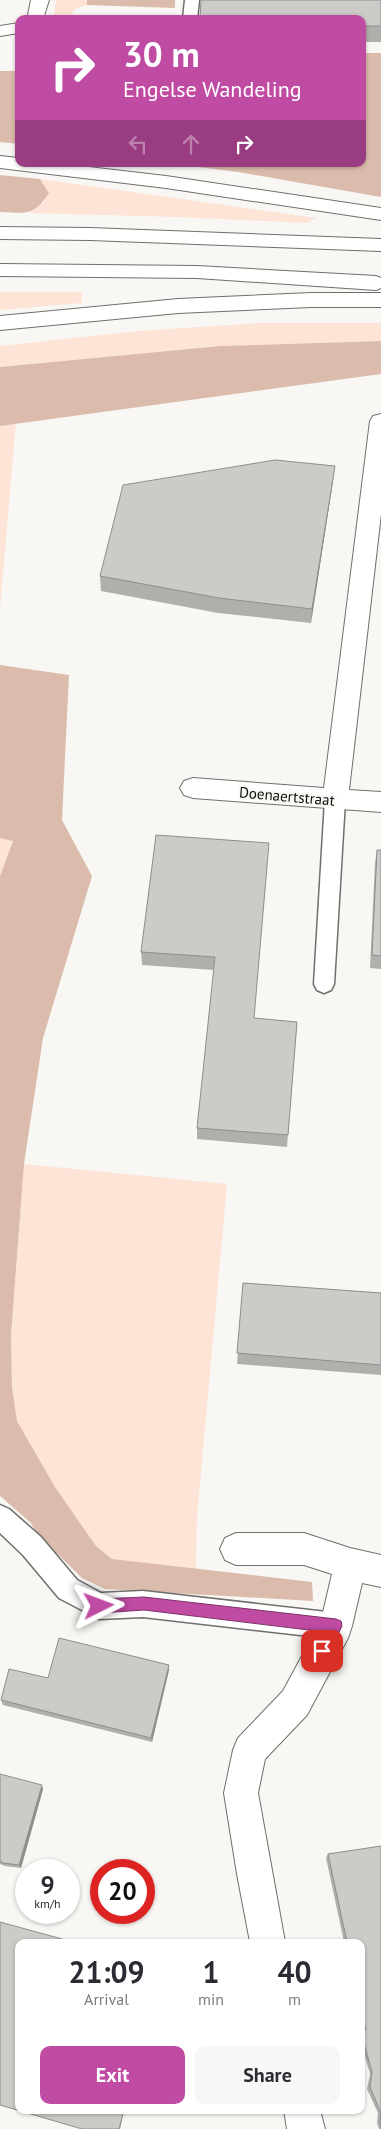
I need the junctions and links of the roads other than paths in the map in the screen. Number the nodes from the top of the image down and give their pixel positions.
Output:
1 (40, 0) edge
2 (192, 0) edge
3 (37, 15) edge
4 (190, 15) edge
5 (0, 162) edge
6 (15, 164) edge
7 (42, 167) edge
8 (381, 214) edge
9 (0, 234) edge
10 (381, 245) edge
11 (0, 270) edge
12 (381, 283) edge
13 (381, 300) edge
14 (0, 323) edge
15 (381, 421) edge
16 (193, 788) dead end
17 (335, 800) junction
18 (381, 802) edge
19 (324, 984) dead end
20 (0, 1517) edge
21 (236, 1549) dead end
22 (366, 1568) edge
23 (336, 1626) junction
24 (267, 1939) edge
25 (303, 2114) edge
26 (306, 2129) edge

1 - 3 main road
2 - 4 lane
5 - 6 main road
7 - 8 main road
9 - 10 main road
11 - 12 main road
13 - 14 main road
15 - 17 main road
16 - 17 main road, Doenaertstraat
17 - 18 main road, Doenaertstraat
17 - 19 lane
20 - 23 lane
21 - 22 main road
22 - 23 main road
23 - 24 main road
25 - 26 main road

